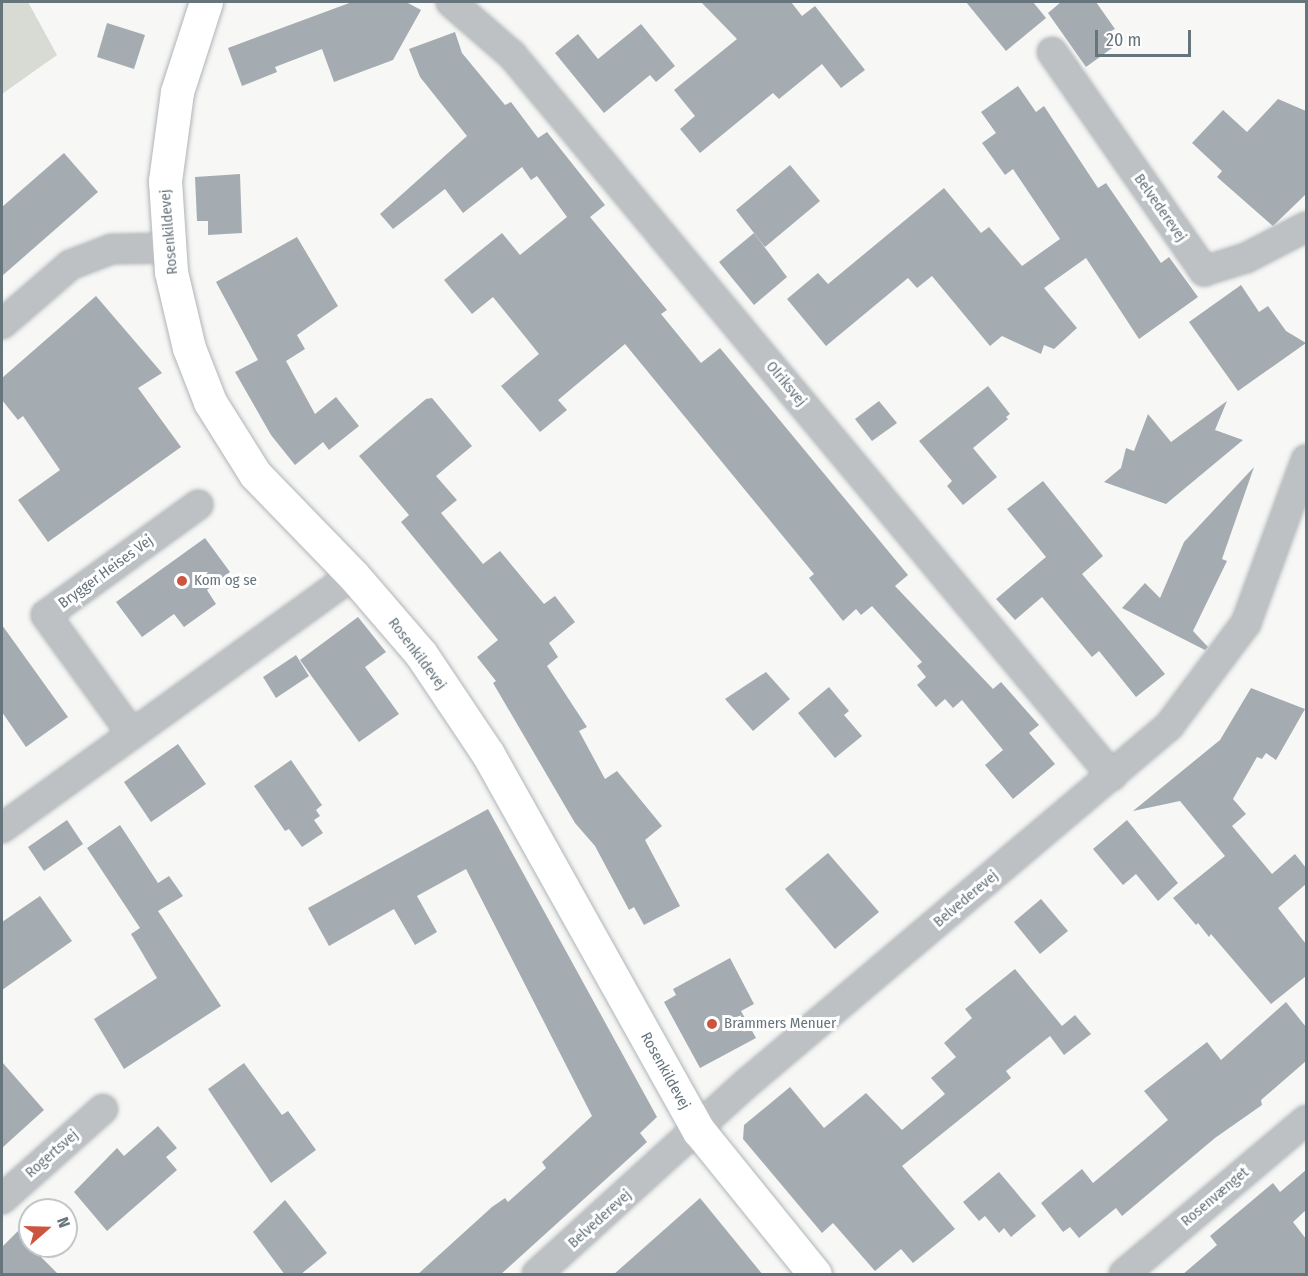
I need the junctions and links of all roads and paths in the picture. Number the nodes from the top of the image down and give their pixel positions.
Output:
1 (206, 2) edge
2 (451, 2) edge
3 (1052, 52) dead end
4 (1306, 227) edge
5 (169, 248) junction
6 (2, 324) edge
7 (1306, 460) edge
8 (1300, 496) edge
9 (198, 506) dead end
10 (353, 574) junction
11 (132, 734) junction
12 (1112, 776) junction
13 (2, 828) edge
14 (103, 1109) dead end
15 (1306, 1120) edge
16 (699, 1131) junction
17 (2, 1199) edge
18 (537, 1275) edge
19 (815, 1275) edge
20 (1124, 1275) edge

1 - 5 street, Rosenkildevej
2 - 12 street, Olriksvej
3 - 4 street, Belvederevej
5 - 6 street
5 - 10 street, Rosenkildevej
7 - 8 street, Belvederevej
8 - 12 street, Belvederevej
9 - 11 street, Brygger Heises Vej
10 - 11 street
10 - 16 street, Rosenkildevej
11 - 13 street
12 - 16 street, Belvederevej
14 - 17 street, Rogertsvej
15 - 20 street, Rosenvænget
16 - 18 street, Belvederevej
16 - 19 street, Rosenkildevej

